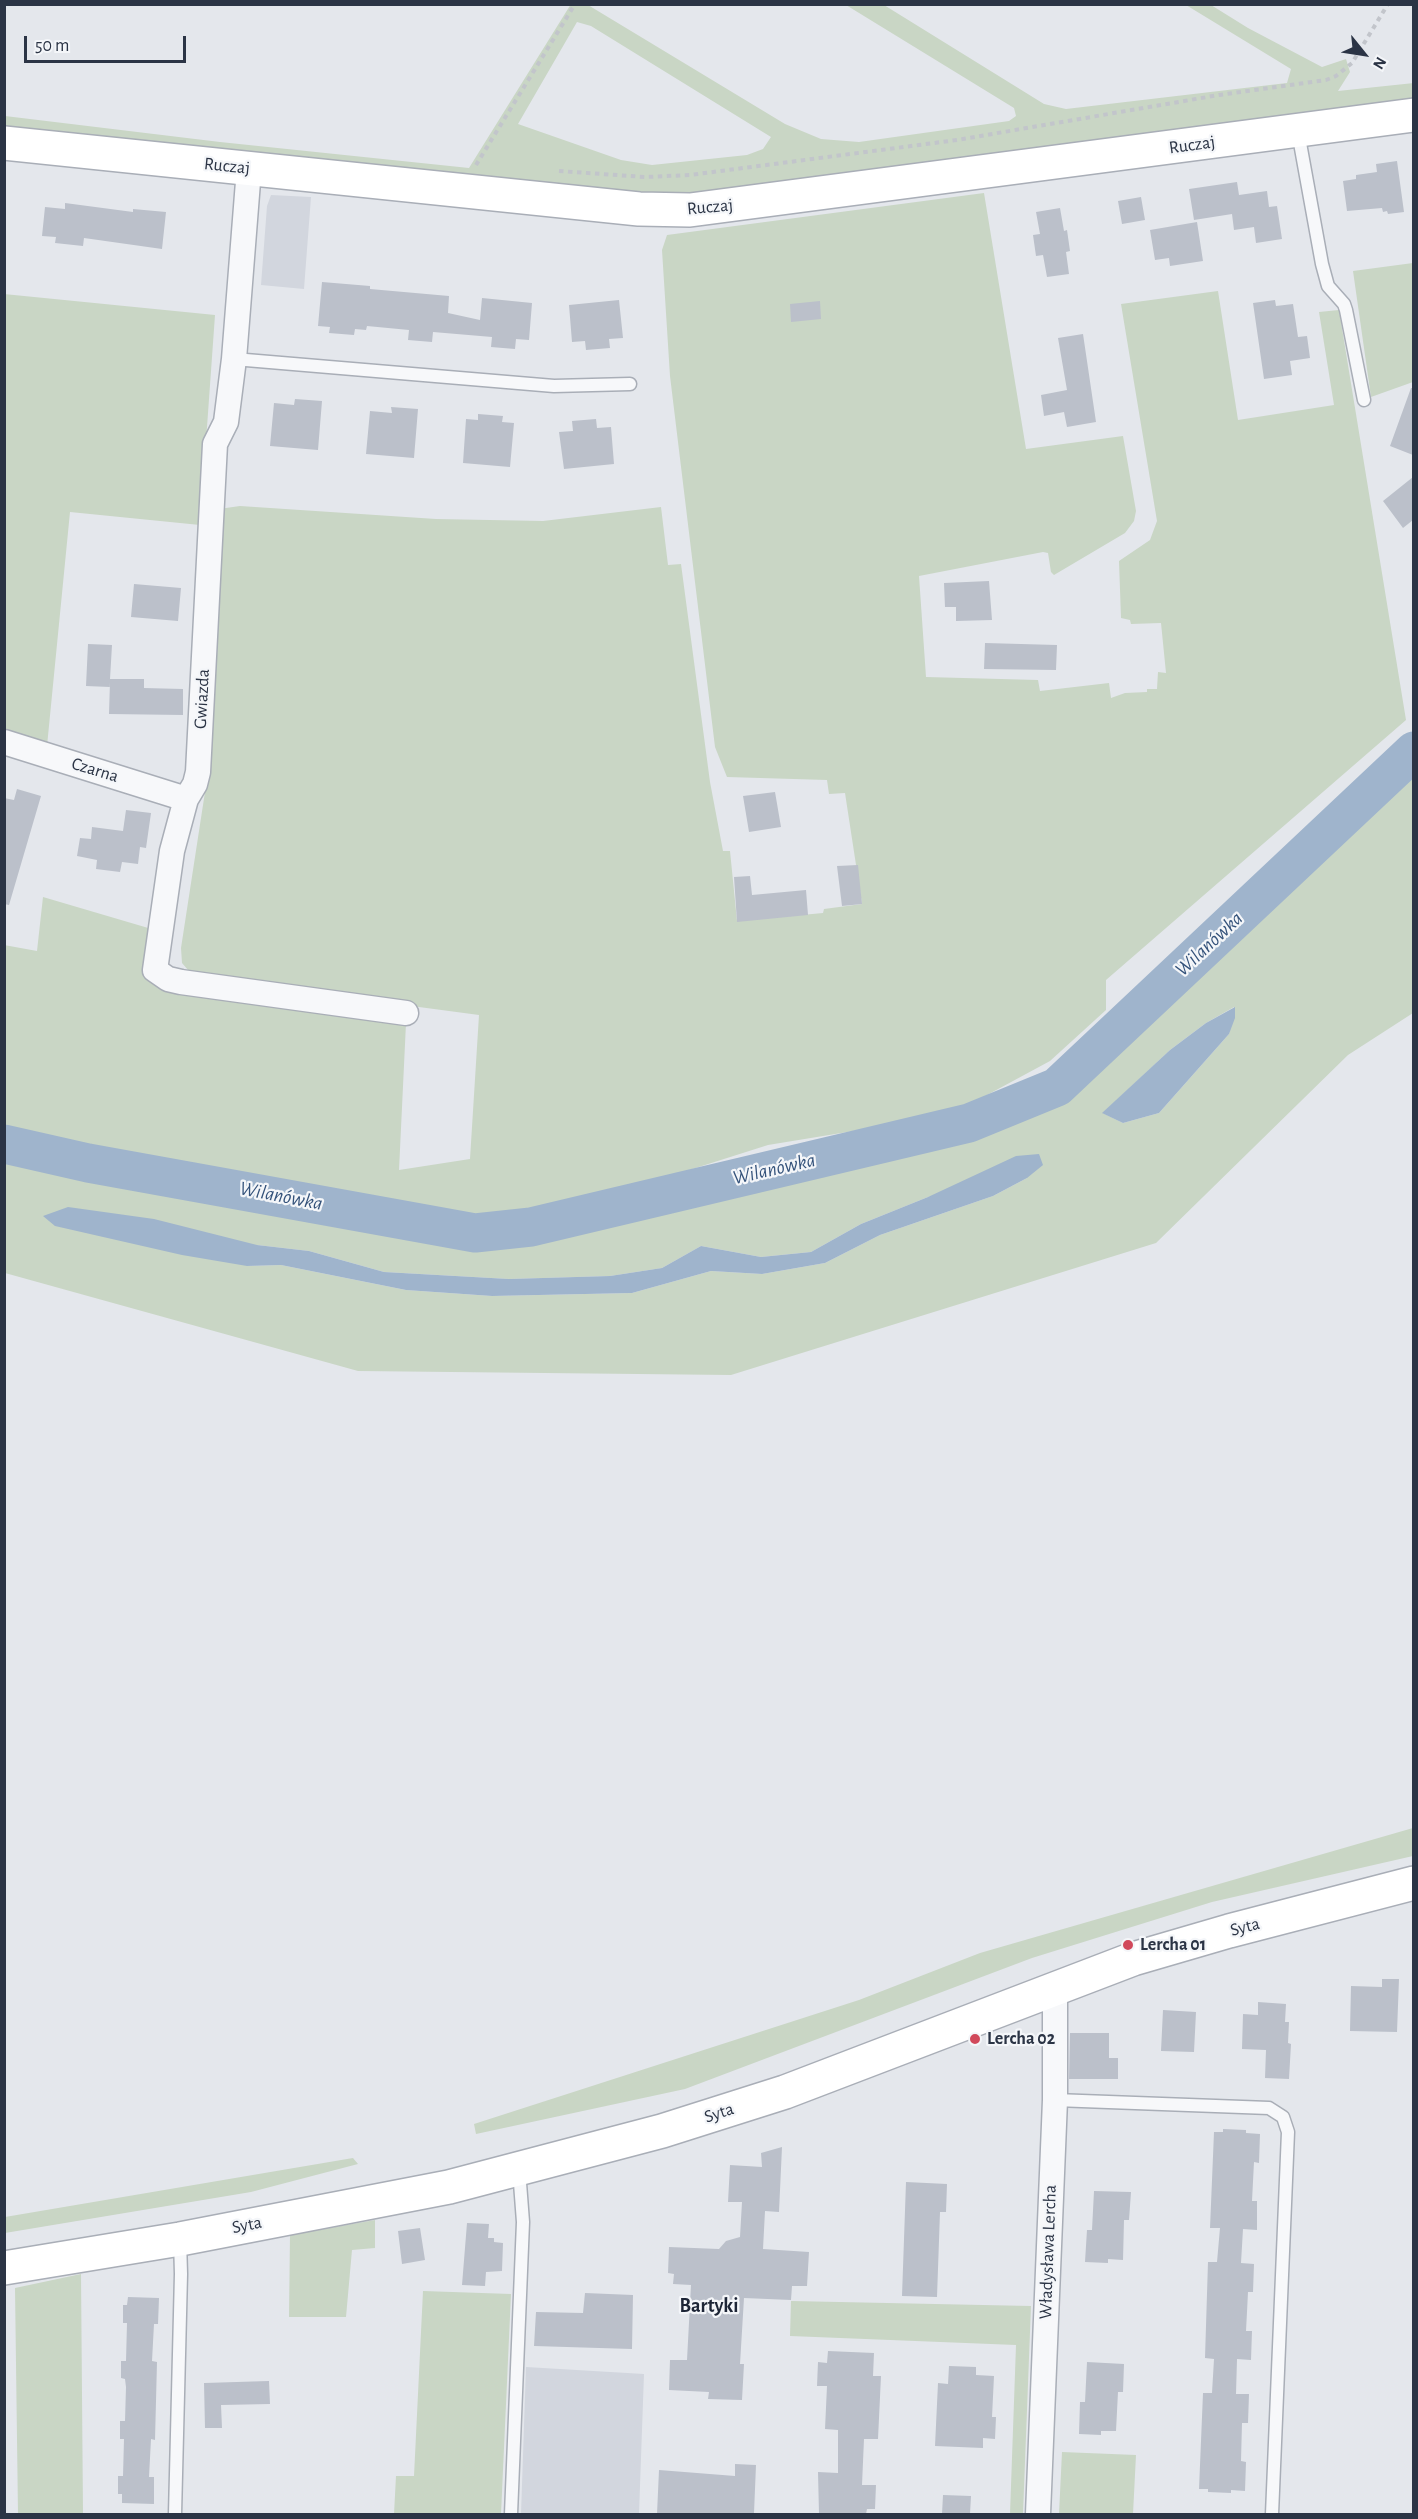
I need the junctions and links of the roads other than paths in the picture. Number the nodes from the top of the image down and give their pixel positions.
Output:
1 (1413, 115) edge
2 (1298, 131) junction
3 (4, 143) edge
4 (249, 169) junction
5 (234, 359) junction
6 (630, 384) dead end
7 (1364, 400) dead end
8 (4, 742) edge
9 (186, 799) junction
10 (406, 1013) dead end
11 (1413, 1883) edge
12 (1055, 1989) junction
13 (1055, 2100) junction
14 (519, 2169) junction
15 (180, 2239) junction
16 (4, 2268) edge
17 (175, 2514) edge
18 (511, 2514) edge
19 (1038, 2514) edge
20 (1272, 2514) edge

1 - 2 street, Ruczaj
2 - 4 street, Ruczaj
2 - 7 lane
3 - 4 street, Ruczaj
4 - 5 street, Gwiazda
5 - 6 lane
5 - 9 street, Gwiazda
8 - 9 street, Czarna
9 - 10 street, Gwiazda
11 - 12 street, Syta
12 - 13 street, Władysława Lercha
12 - 14 street, Syta
13 - 19 street, Władysława Lercha
13 - 20 lane
14 - 15 street, Syta
14 - 18 lane
15 - 16 street, Syta
15 - 17 lane

